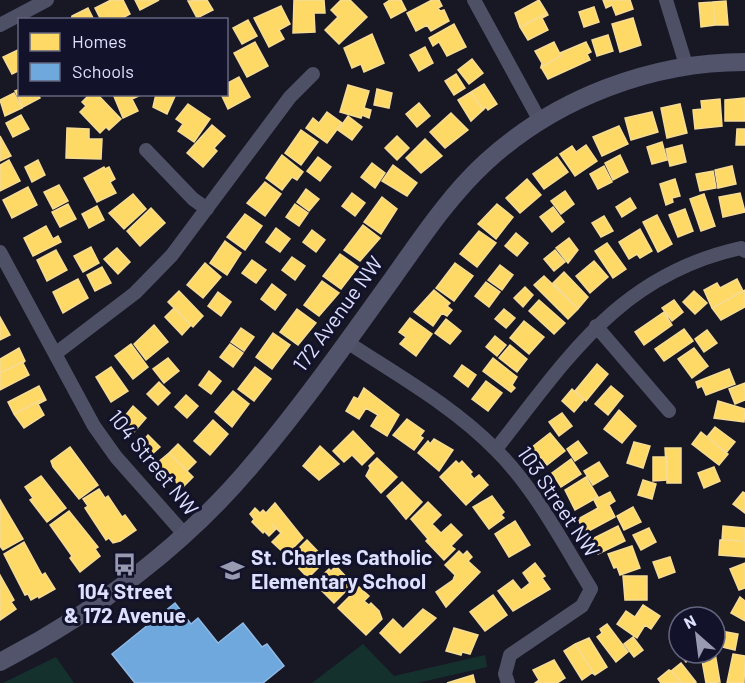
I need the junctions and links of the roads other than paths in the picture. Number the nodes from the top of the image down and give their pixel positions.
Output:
1 (47, 0) edge
2 (474, 0) edge
3 (666, 0) edge
4 (0, 25) edge
5 (745, 62) edge
6 (687, 68) junction
7 (313, 74) dead end
8 (540, 121) junction
9 (146, 150) dead end
10 (207, 209) junction
11 (743, 249) edge
12 (0, 252) edge
13 (596, 326) junction
14 (346, 342) junction
15 (55, 354) junction
16 (669, 411) dead end
17 (496, 449) junction
18 (185, 534) junction
19 (0, 662) edge
20 (508, 683) edge

1 - 4 street
2 - 8 street
3 - 6 street
5 - 6 street, 172 Avenue NW
6 - 8 street, 172 Avenue NW
7 - 10 street
8 - 14 street, 172 Avenue NW
9 - 10 street
10 - 15 street
11 - 13 street
12 - 15 street, 104 Street NW
13 - 16 street
13 - 17 street
14 - 17 street, 103 Street NW
14 - 18 street, 172 Avenue NW
15 - 18 street, 104 Street NW
17 - 20 street, 103 Street NW
18 - 19 street, 172 Avenue NW

